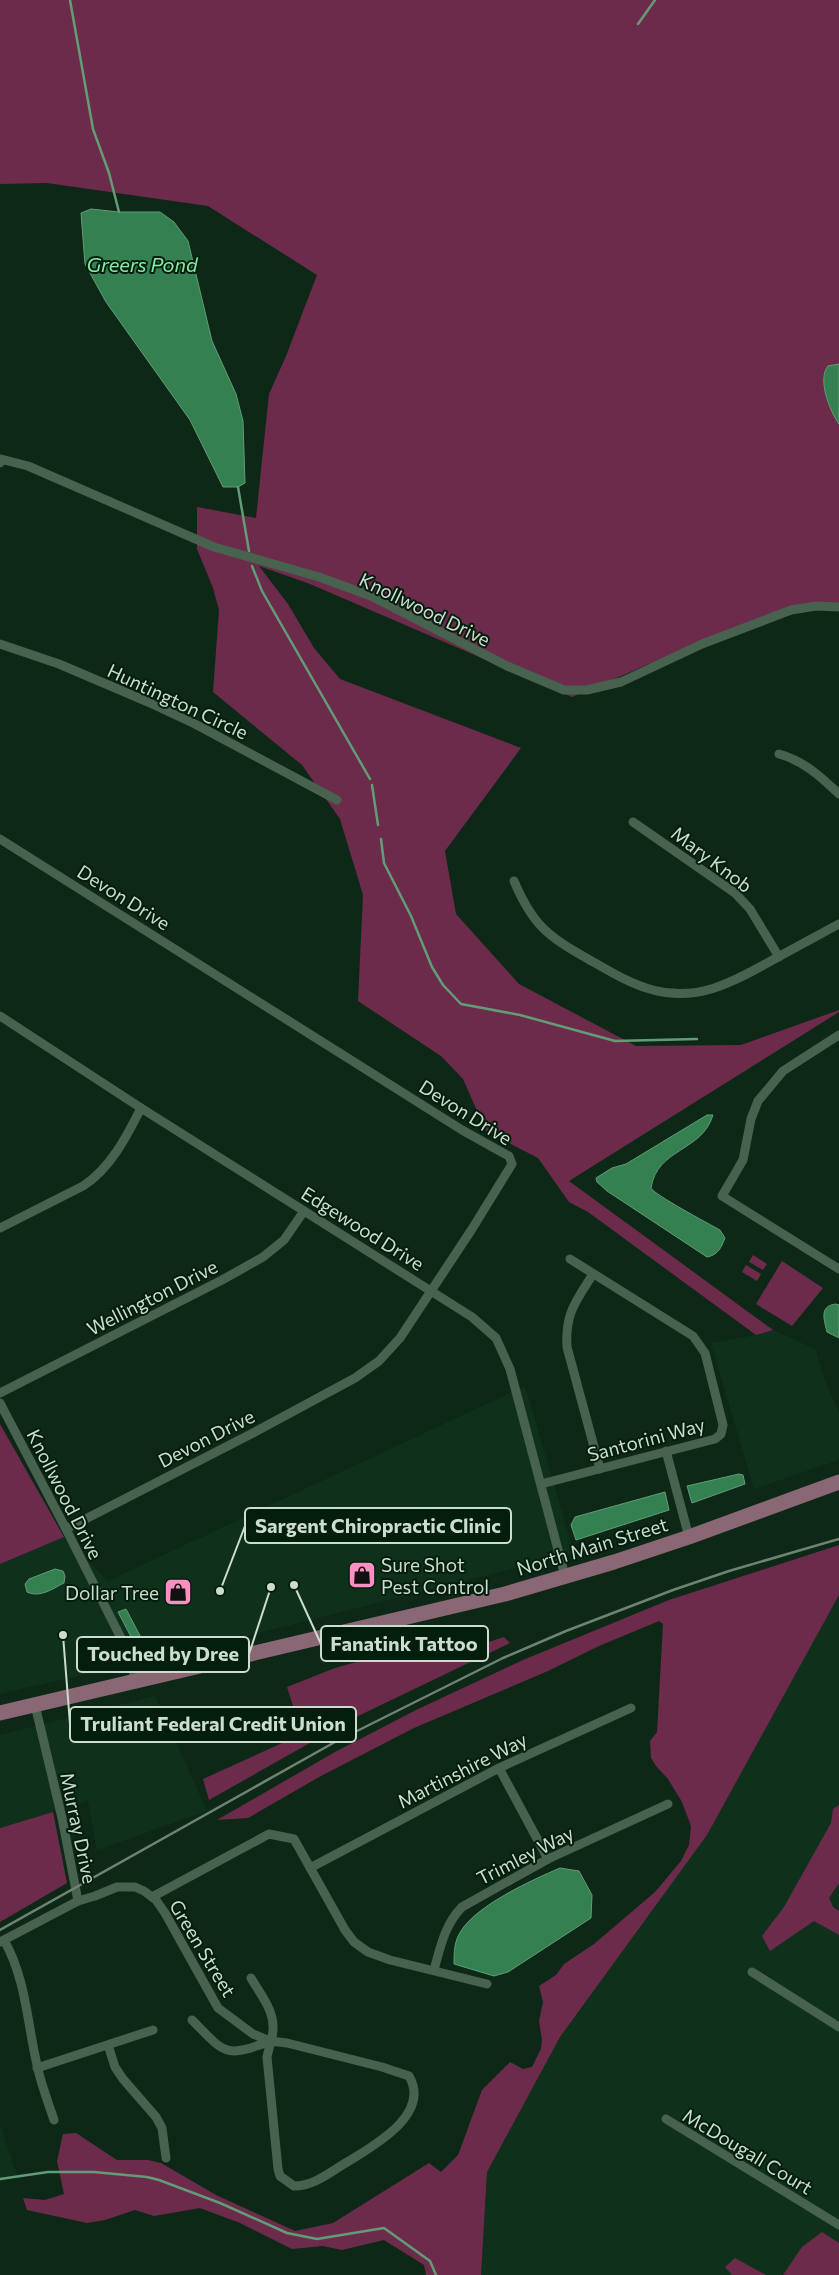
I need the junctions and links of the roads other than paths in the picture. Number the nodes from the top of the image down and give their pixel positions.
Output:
1 (0, 463) edge
2 (839, 607) edge
3 (0, 644) edge
4 (779, 754) dead end
5 (839, 794) edge
6 (337, 800) dead end
7 (633, 822) dead end
8 (0, 839) edge
9 (514, 881) dead end
10 (839, 924) edge
11 (779, 956) junction
12 (0, 1016) edge
13 (839, 1035) edge
14 (142, 1108) junction
15 (304, 1211) junction
16 (0, 1228) edge
17 (570, 1260) dead end
18 (838, 1266) edge
19 (593, 1274) junction
20 (431, 1290) junction
21 (0, 1393) edge
22 (0, 1403) edge
23 (666, 1452) junction
24 (600, 1469) junction
25 (839, 1482) edge
26 (540, 1484) junction
27 (66, 1529) junction
28 (689, 1537) junction
29 (565, 1576) junction
30 (136, 1682) junction
31 (35, 1705) junction
32 (631, 1708) dead end
33 (0, 1713) edge
34 (499, 1768) junction
35 (668, 1804) dead end
36 (548, 1859) junction
37 (310, 1868) junction
38 (152, 1897) junction
39 (78, 1901) junction
40 (2, 1941) edge
41 (434, 1970) junction
42 (752, 1972) dead end
43 (251, 1978) dead end
44 (487, 1984) dead end
45 (192, 2020) dead end
46 (839, 2027) edge
47 (153, 2030) dead end
48 (270, 2041) junction
49 (108, 2045) junction
50 (37, 2068) junction
51 (666, 2119) dead end
52 (54, 2120) dead end
53 (166, 2158) dead end
54 (839, 2225) edge

1 - 2 street, Knollwood Drive
3 - 6 street, Huntington Circle
4 - 5 street
7 - 11 street, Mary Knob
8 - 20 street, Devon Drive
9 - 11 street
10 - 11 street
12 - 14 street, Edgewood Drive
13 - 18 street
14 - 15 street, Edgewood Drive
14 - 16 street
15 - 20 street, Edgewood Drive
15 - 21 street, Wellington Drive
17 - 19 street, Santorini Way
19 - 23 street, Santorini Way
19 - 24 street
20 - 26 street, Edgewood Drive
20 - 27 street, Devon Drive
22 - 27 street, Knollwood Drive
23 - 24 street, Santorini Way
23 - 28 street
24 - 26 street, Santorini Way
25 - 28 main road, North Main Street
26 - 29 street, Edgewood Drive
27 - 30 street, Knollwood Drive
28 - 29 main road, North Main Street
29 - 30 main road, North Main Street
30 - 31 main road, North Main Street
31 - 33 main road, North Main Street
31 - 39 street, Murray Drive
32 - 34 street, Martinshire Way
34 - 36 street
34 - 37 street, Martinshire Way
35 - 36 street, Trimley Way
36 - 41 street, Trimley Way
37 - 38 street
37 - 41 street
38 - 39 street, Green Street
38 - 48 street, Green Street
39 - 40 street, Murray Drive
40 - 50 street
41 - 44 street
42 - 46 street
43 - 48 street
45 - 48 street
47 - 49 street
48 - 48 street
49 - 50 street
49 - 53 street
50 - 52 street
51 - 54 street, McDougall Court

